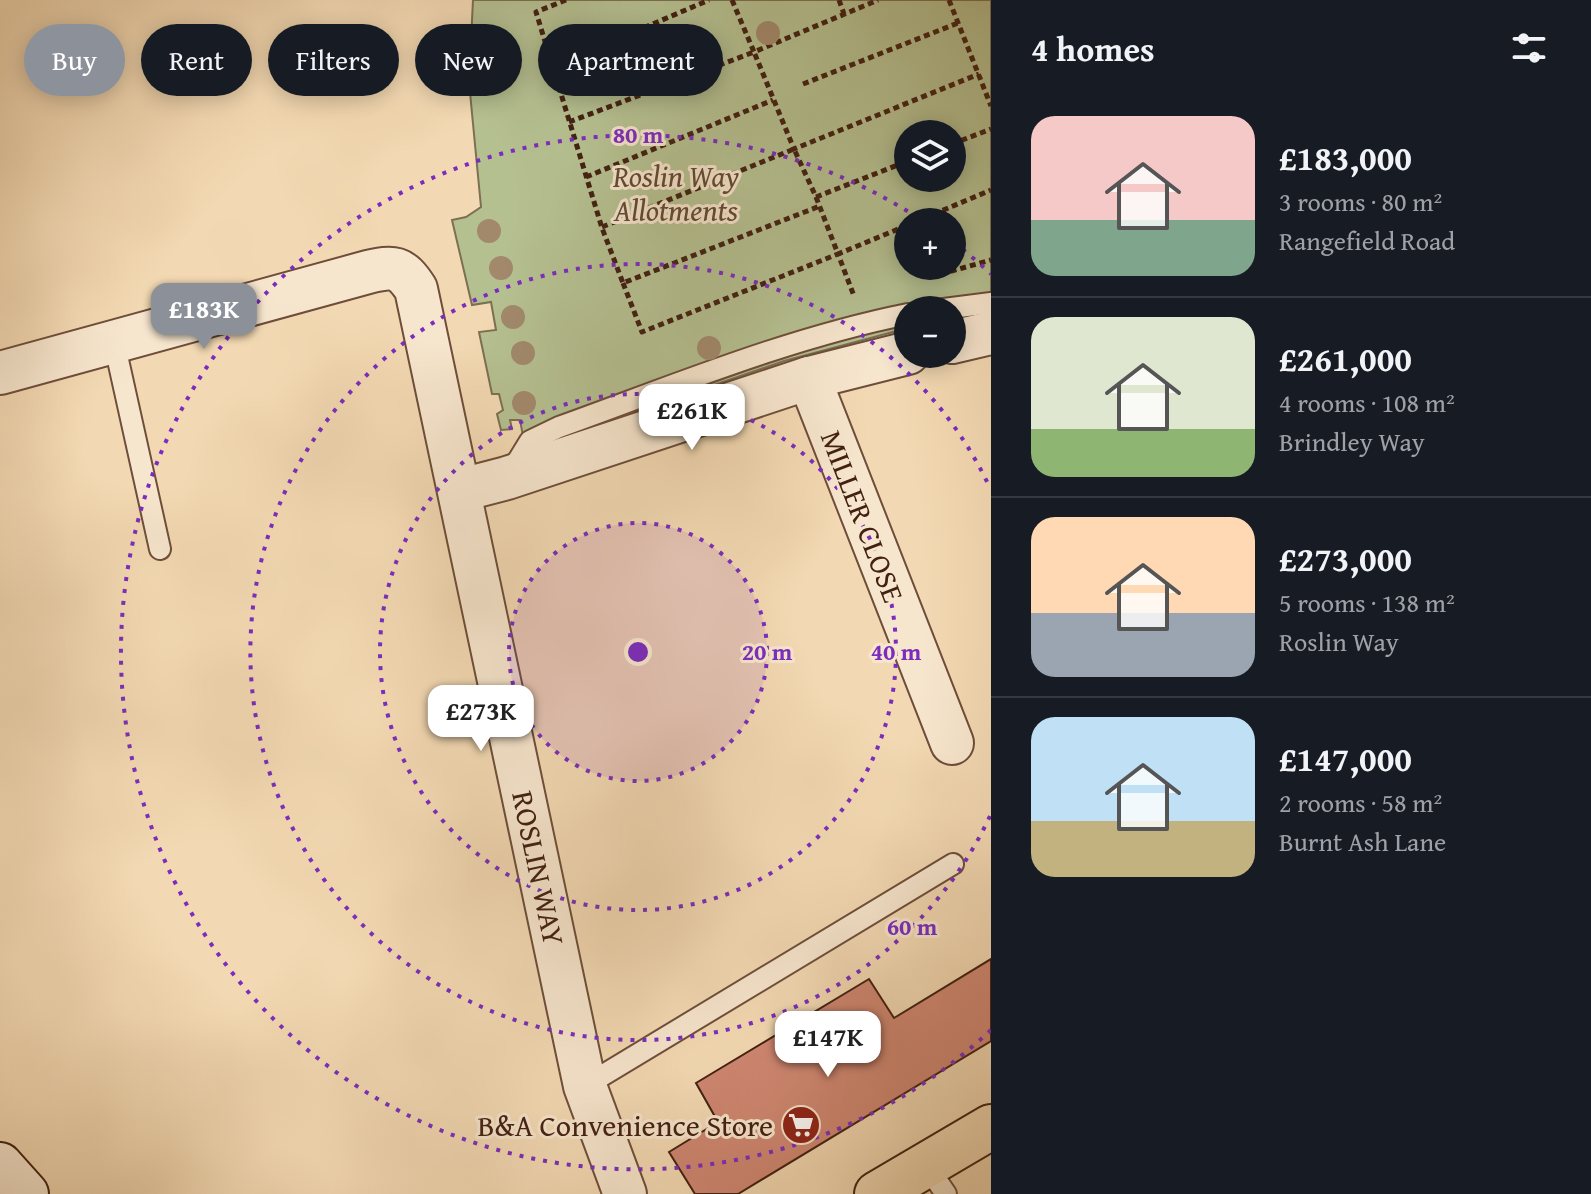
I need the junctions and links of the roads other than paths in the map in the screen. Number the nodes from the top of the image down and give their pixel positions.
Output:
1 (991, 303) edge
2 (966, 306) edge
3 (894, 317) edge
4 (991, 333) edge
5 (966, 339) edge
6 (114, 342) junction
7 (894, 357) edge
8 (0, 373) edge
9 (809, 378) junction
10 (507, 478) junction
11 (461, 490) junction
12 (160, 549) dead end
13 (952, 743) dead end
14 (953, 864) dead end
15 (585, 1086) junction
16 (991, 1127) edge
17 (0, 1165) edge
18 (936, 1179) edge
19 (26, 1194) edge
20 (625, 1194) edge
21 (877, 1194) edge

1 - 2 lane
3 - 10 lane
4 - 5 street
6 - 8 street
6 - 11 street, ROSLIN WAY
6 - 12 lane
7 - 9 street
9 - 10 street
9 - 13 street, MILLER CLOSE
10 - 11 street
11 - 15 street, ROSLIN WAY
14 - 15 lane
15 - 20 street, ROSLIN WAY
16 - 18 main road
17 - 19 street
18 - 21 main road

